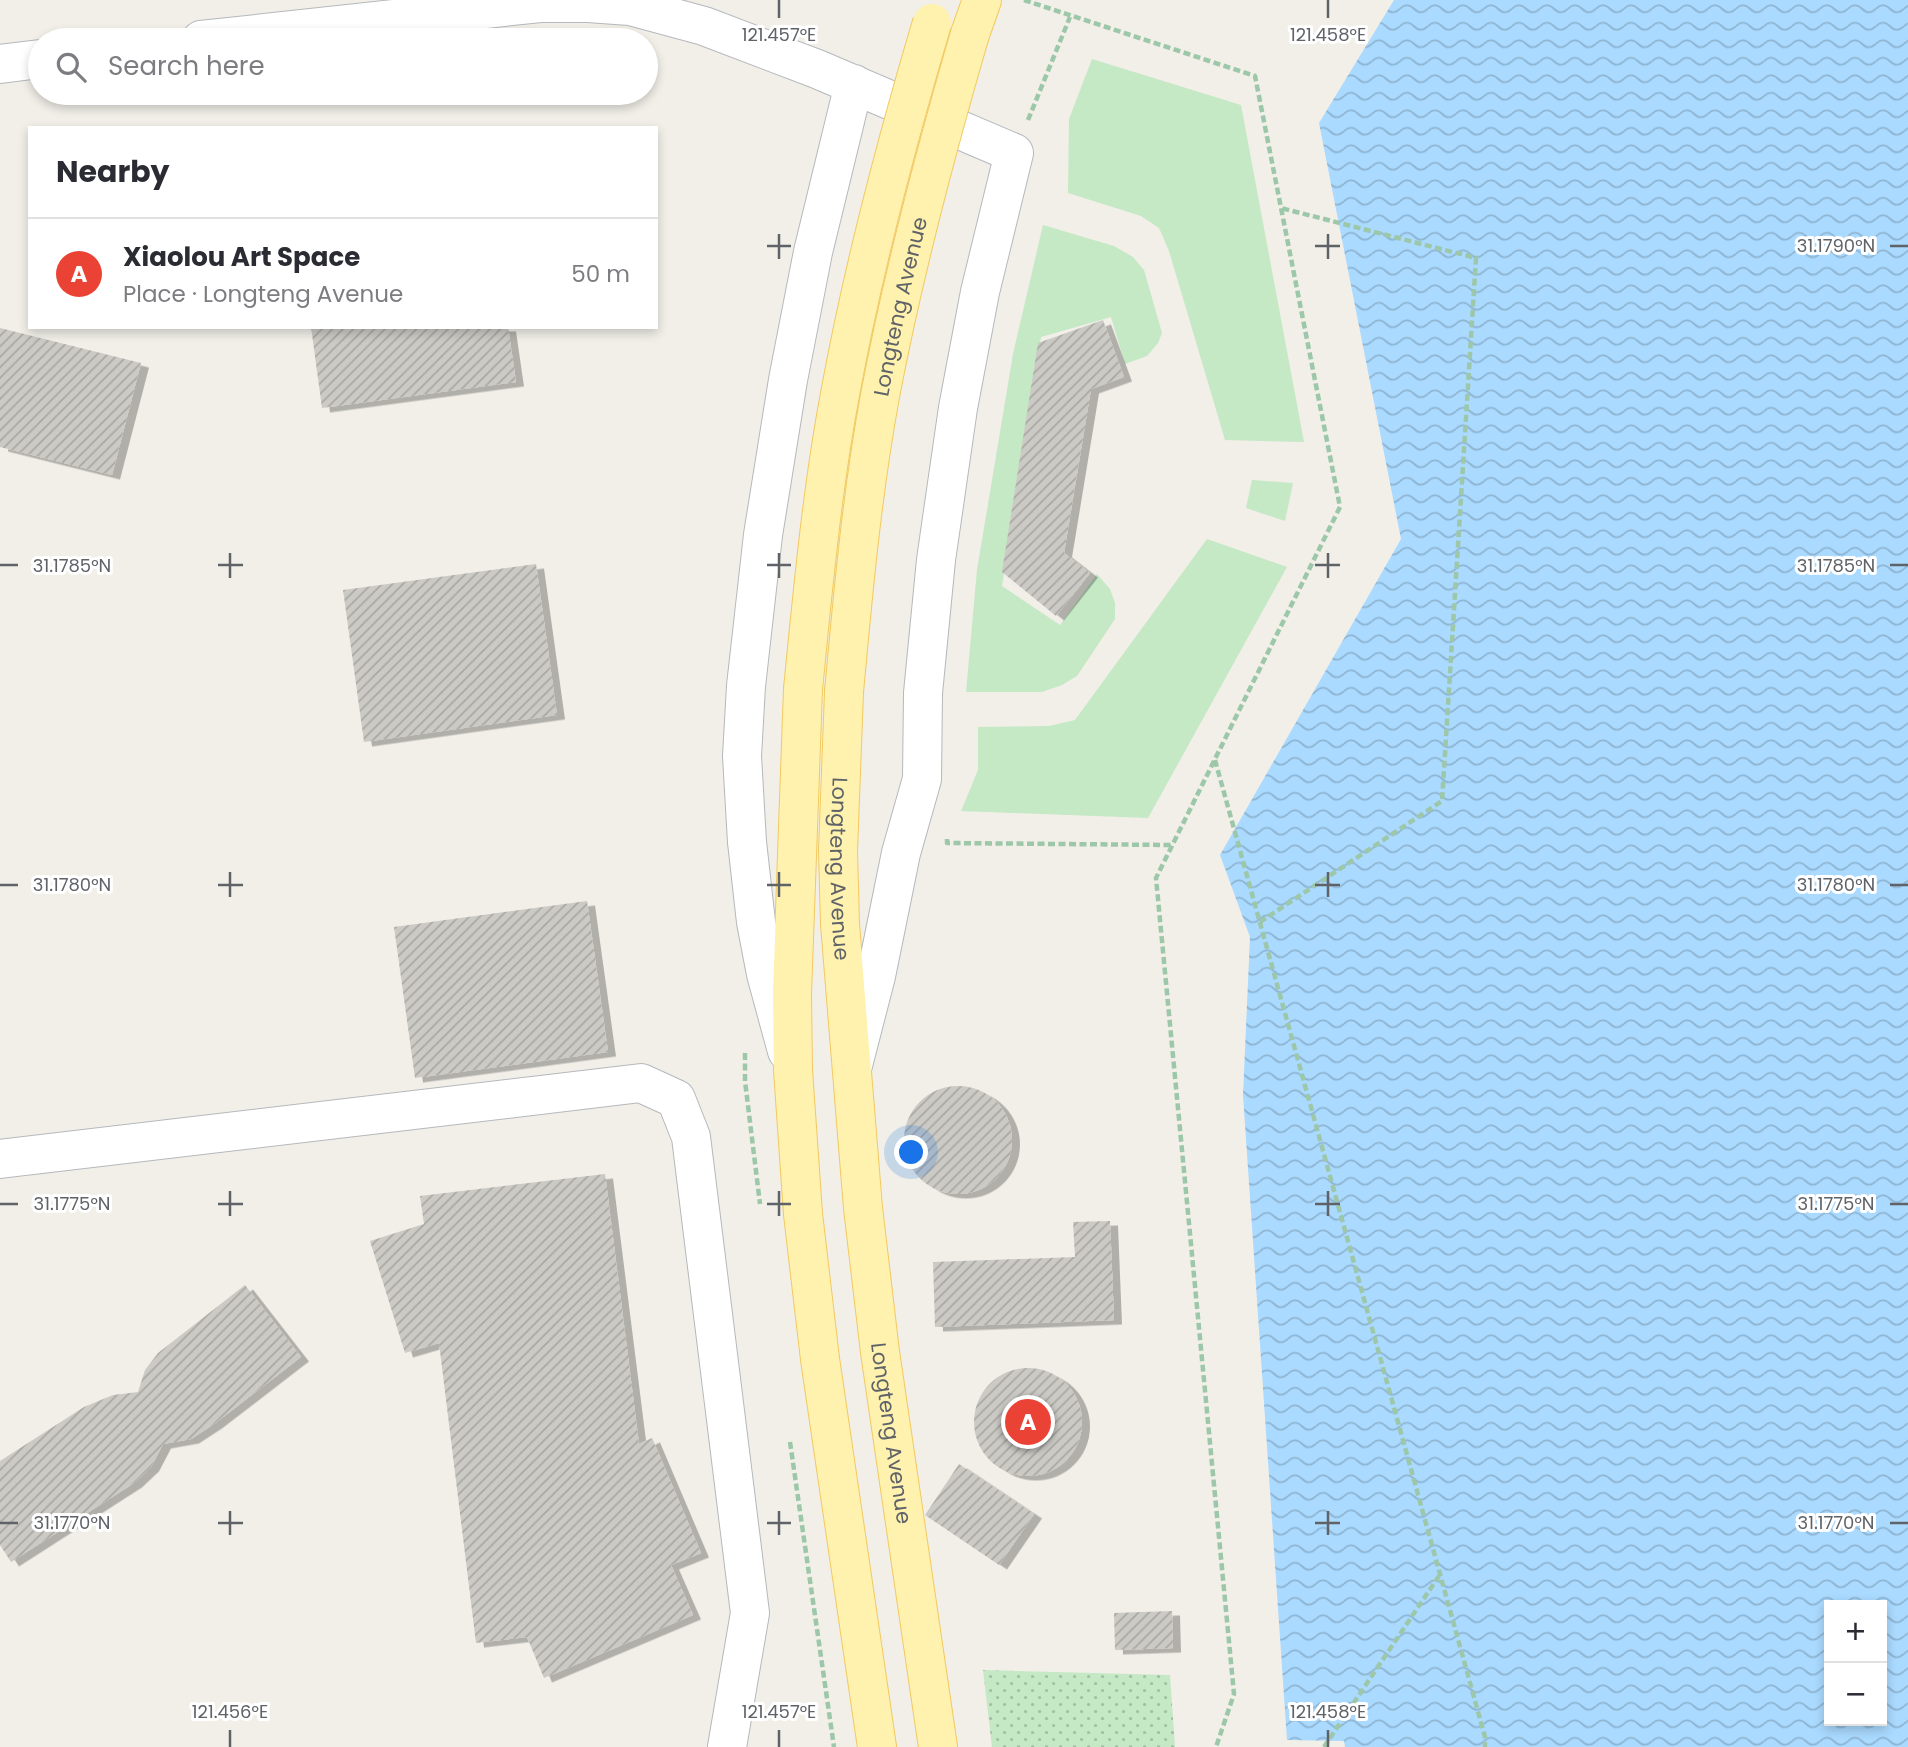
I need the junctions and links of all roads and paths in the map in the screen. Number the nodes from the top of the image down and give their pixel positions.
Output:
1 (940, 0) edge
2 (982, 0) edge
3 (1024, 0) edge
4 (1070, 17) junction
5 (311, 28) edge
6 (28, 60) edge
7 (0, 64) edge
8 (854, 84) junction
9 (1014, 153) junction
10 (1281, 208) junction
11 (1215, 760) junction
12 (947, 843) dead end
13 (1173, 845) junction
14 (1260, 922) junction
15 (853, 1066) junction
16 (793, 1070) junction
17 (0, 1158) edge
18 (1440, 1575) junction
19 (727, 1747) edge
20 (877, 1747) edge
21 (938, 1747) edge
22 (1216, 1747) edge
23 (1324, 1747) edge
24 (1485, 1747) edge

1 - 16 main road, Longteng Avenue, bridge
2 - 15 main road, Longteng Avenue, bridge
3 - 4 path
4 - 9 path
4 - 10 path
5 - 8 street
6 - 7 street
8 - 9 street
8 - 16 street
9 - 15 street
10 - 11 path
10 - 14 path
11 - 13 path
11 - 14 path
12 - 13 path
13 - 22 path
14 - 18 path
15 - 21 main road, Longteng Avenue
16 - 20 main road, Longteng Avenue
17 - 19 street
18 - 23 path
18 - 24 path

